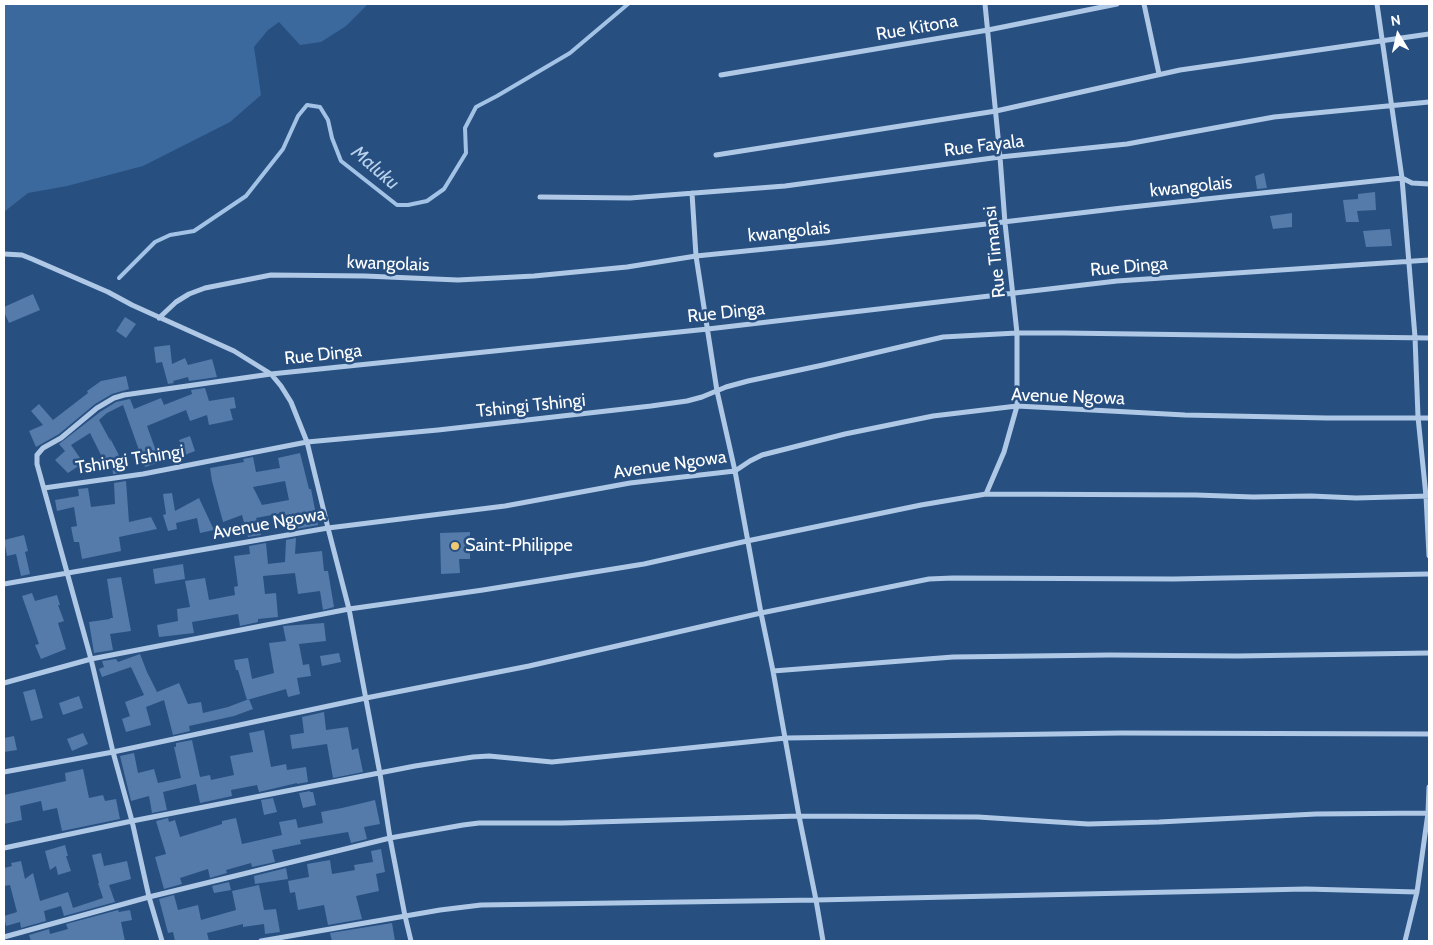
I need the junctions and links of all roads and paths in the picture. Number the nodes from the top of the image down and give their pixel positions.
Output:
1 (985, 4) edge
2 (1117, 4) edge
3 (1144, 4) edge
4 (1376, 4) edge
5 (988, 30) junction
6 (1429, 34) edge
7 (1382, 41) junction
8 (1160, 74) junction
9 (721, 75) dead end
10 (1429, 102) edge
11 (1391, 105) junction
12 (996, 111) junction
13 (716, 155) dead end
14 (1000, 157) junction
15 (1402, 178) junction
16 (1429, 184) edge
17 (692, 193) junction
18 (540, 197) dead end
19 (1005, 223) junction
20 (4, 254) edge
21 (696, 256) junction
22 (1429, 260) edge
23 (1408, 261) junction
24 (1012, 294) junction
25 (159, 318) junction
26 (708, 329) junction
27 (1017, 333) junction
28 (1415, 337) junction
29 (1429, 338) edge
30 (271, 374) junction
31 (717, 391) junction
32 (1017, 406) junction
33 (1418, 417) junction
34 (1429, 418) edge
35 (308, 442) junction
36 (735, 471) junction
37 (44, 488) junction
38 (986, 494) junction
39 (1428, 496) edge
40 (328, 528) junction
41 (747, 541) junction
42 (1429, 556) edge
43 (67, 573) junction
44 (1429, 574) edge
45 (4, 584) edge
46 (349, 609) junction
47 (761, 613) junction
48 (1429, 653) edge
49 (91, 659) junction
50 (773, 671) junction
51 (4, 683) edge
52 (366, 698) junction
53 (1429, 734) edge
54 (786, 738) junction
55 (114, 752) junction
56 (4, 772) edge
57 (380, 774) junction
58 (1429, 787) edge
59 (1429, 813) edge
60 (799, 816) junction
61 (132, 821) junction
62 (390, 838) junction
63 (4, 848) edge
64 (1417, 892) junction
65 (149, 897) junction
66 (816, 900) junction
67 (405, 916) junction
68 (4, 937) edge
69 (162, 941) edge
70 (261, 941) edge
71 (411, 941) edge
72 (823, 941) edge
73 (1405, 941) edge

1 - 5 street, Rue Timansi
2 - 5 street, Rue Kitona
3 - 8 street
4 - 7 street
5 - 9 street, Rue Kitona
5 - 12 street, Rue Timansi
6 - 7 street
7 - 8 street
7 - 11 street
8 - 12 street
10 - 11 street, Rue Fayala
11 - 14 street, Rue Fayala
11 - 15 street
12 - 13 street
12 - 14 street, Rue Timansi
14 - 17 street, Rue Fayala
14 - 19 street, Rue Timansi
15 - 16 street, kwangolais
15 - 19 street, kwangolais
15 - 23 street
17 - 18 street, Rue Fayala
17 - 21 street
19 - 21 street, kwangolais
19 - 24 street, Rue Timansi
20 - 25 street
21 - 25 street, kwangolais
21 - 26 street
22 - 23 street, Rue Dinga
23 - 24 street, Rue Dinga
23 - 28 street
24 - 26 street, Rue Dinga
24 - 27 street, Rue Timansi
25 - 30 street
26 - 30 street, Rue Dinga
26 - 31 street
27 - 28 street, Tshingi Tshingi
27 - 31 street, Tshingi Tshingi
27 - 32 street, Rue Timansi
28 - 29 street, Tshingi Tshingi
28 - 33 street
30 - 35 street
30 - 37 street, Rue Dinga
31 - 35 street, Tshingi Tshingi
31 - 36 street
32 - 33 street, Avenue Ngowa
32 - 36 street, Avenue Ngowa
32 - 38 street, Rue Timansi
33 - 34 street, Avenue Ngowa
33 - 39 street
35 - 37 street, Tshingi Tshingi
35 - 40 street
36 - 40 street, Avenue Ngowa
36 - 41 street
37 - 43 street
38 - 39 street
38 - 41 street
39 - 42 street
40 - 43 street, Avenue Ngowa
40 - 46 street
41 - 46 street
41 - 47 street
43 - 45 street, Avenue Ngowa
43 - 49 street
44 - 47 street
46 - 49 street
46 - 52 street
47 - 50 street
47 - 52 street
48 - 50 street
49 - 51 street
49 - 55 street
50 - 54 street
52 - 55 street
52 - 57 street
53 - 54 street
54 - 57 street
54 - 60 street
55 - 56 street
55 - 61 street
57 - 61 street
57 - 62 street
58 - 59 street
59 - 60 street
59 - 64 street
60 - 62 street
60 - 66 street
61 - 63 street
61 - 65 street
62 - 65 street
62 - 67 street
64 - 66 street
64 - 73 street
65 - 68 street
65 - 69 street
66 - 67 street
66 - 72 street
67 - 70 street
67 - 71 street

